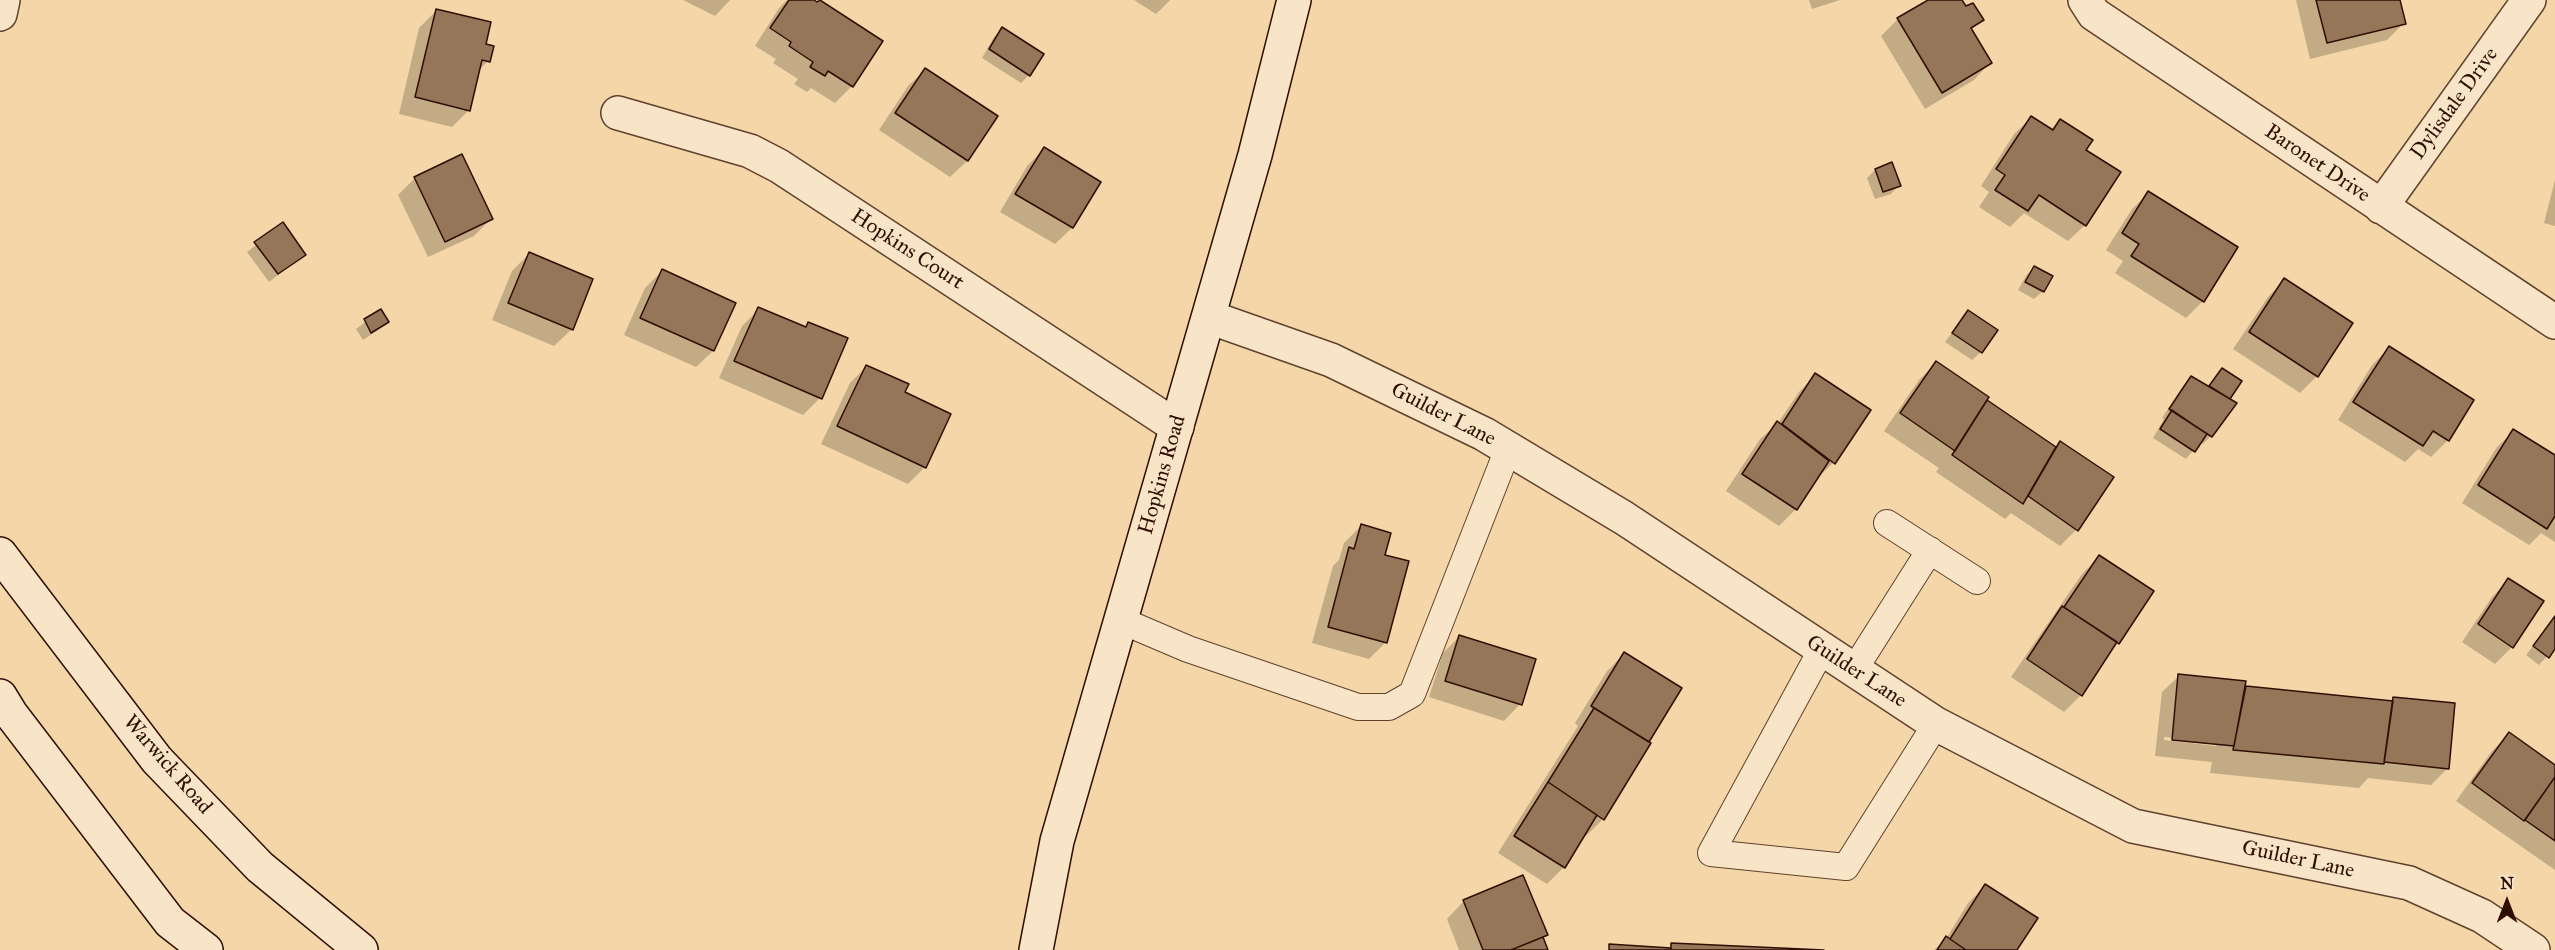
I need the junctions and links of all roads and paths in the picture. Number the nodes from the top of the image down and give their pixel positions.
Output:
1 (3, 0) edge
2 (1294, 0) edge
3 (2085, 0) edge
4 (2529, 0) edge
5 (0, 14) edge
6 (618, 113) dead end
7 (2381, 207) junction
8 (1209, 316) junction
9 (2555, 322) edge
10 (1177, 427) junction
11 (1508, 449) junction
12 (1887, 523) dead end
13 (1930, 550) junction
14 (0, 554) edge
15 (1977, 581) dead end
16 (1120, 620) junction
17 (1822, 649) junction
18 (1854, 670) junction
19 (0, 696) edge
20 (1936, 724) junction
21 (206, 950) edge
22 (361, 950) edge
23 (1036, 950) edge
24 (2533, 950) edge

1 - 5 street
2 - 8 street, Hopkins Road
3 - 7 street, Baronet Drive
4 - 7 street, Dylisdale Drive
6 - 10 street, Hopkins Court
7 - 9 street, Baronet Drive
8 - 10 street, Hopkins Road
8 - 11 street, Guilder Lane
10 - 16 street, Hopkins Road
11 - 16 lane
11 - 17 street, Guilder Lane
12 - 13 lane
13 - 15 lane
13 - 18 lane
14 - 22 street, Warwick Road
16 - 23 street, Hopkins Road
17 - 18 street, Guilder Lane
17 - 20 lane
18 - 20 street, Guilder Lane
19 - 21 street
20 - 24 street, Guilder Lane

